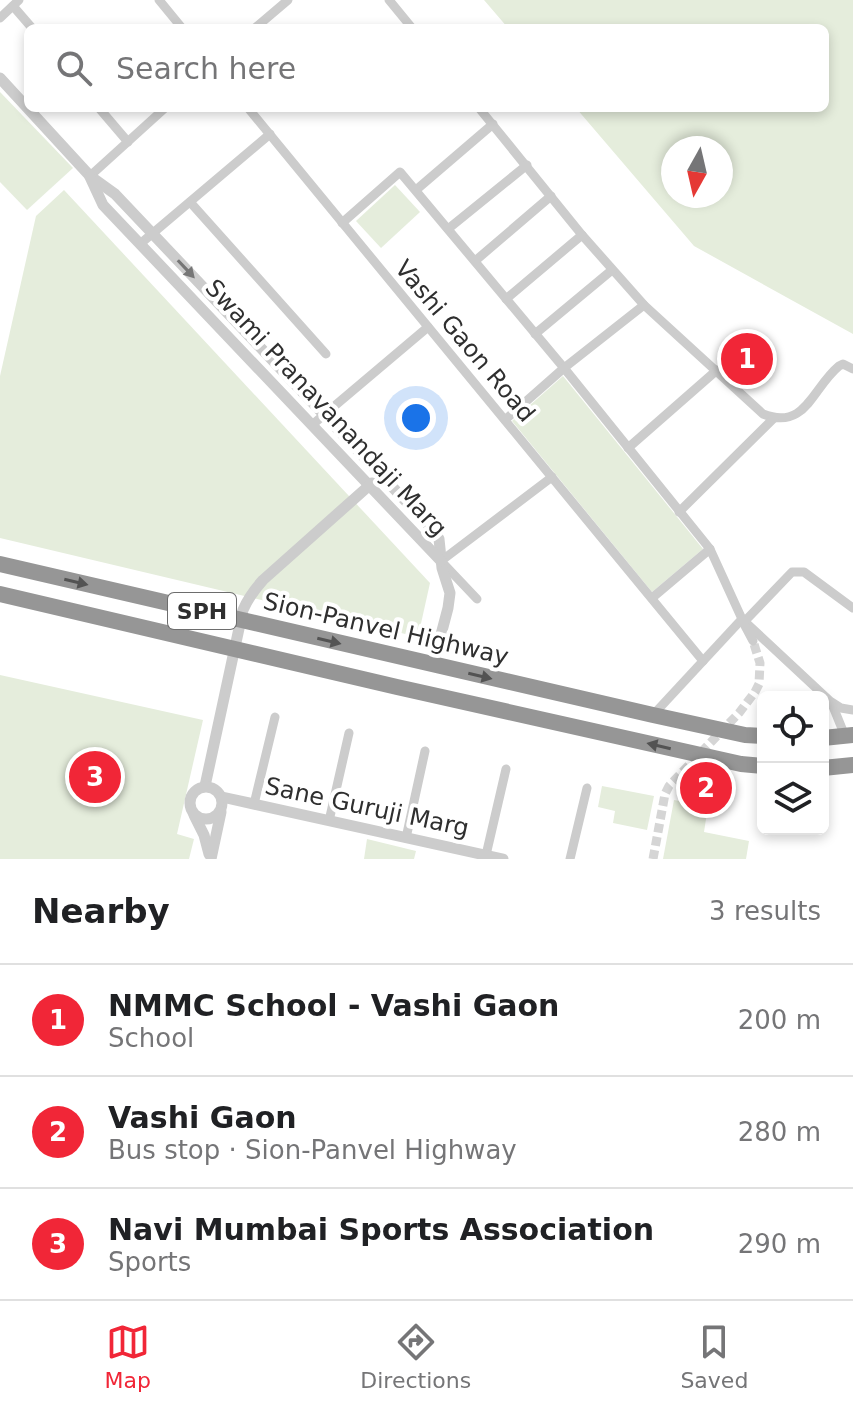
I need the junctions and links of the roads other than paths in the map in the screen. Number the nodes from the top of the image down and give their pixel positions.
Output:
1 (159, 0) edge
2 (288, 0) edge
3 (389, 0) edge
4 (16, 3) edge
5 (0, 18) edge
6 (29, 24) edge
7 (179, 24) edge
8 (260, 24) edge
9 (409, 24) edge
10 (0, 78) edge
11 (24, 104) edge
12 (31, 112) edge
13 (102, 112) edge
14 (161, 112) edge
15 (251, 112) edge
16 (482, 112) edge
17 (493, 124) junction
18 (270, 134) junction
19 (128, 142) junction
20 (527, 165) junction
21 (90, 176) junction
22 (416, 190) junction
23 (551, 196) junction
24 (190, 202) junction
25 (342, 223) junction
26 (448, 229) junction
27 (153, 233) junction
28 (582, 235) junction
29 (140, 244) junction
30 (475, 261) junction
31 (612, 270) junction
32 (506, 299) junction
33 (644, 305) junction
34 (428, 327) junction
35 (535, 334) junction
36 (326, 354) dead end
37 (564, 368) junction
38 (853, 369) edge
39 (717, 370) junction
40 (325, 415) junction
41 (774, 418) junction
42 (505, 420) junction
43 (312, 425) junction
44 (628, 448) junction
45 (381, 475) junction
46 (552, 477) junction
47 (369, 486) junction
48 (679, 512) junction
49 (710, 549) junction
50 (441, 561) junction
51 (0, 564) edge
52 (0, 594) edge
53 (652, 598) junction
54 (477, 599) dead end
55 (853, 608) edge
56 (743, 621) junction
57 (753, 641) tunnel mouth
58 (703, 661) junction
59 (433, 665) junction
60 (830, 701) junction
61 (853, 710) edge
62 (653, 715) junction
63 (275, 717) dead end
64 (349, 733) dead end
65 (757, 736) edge
66 (849, 736) edge
67 (829, 738) edge
68 (425, 751) dead end
69 (757, 765) edge
70 (851, 766) edge
71 (829, 768) edge
72 (506, 769) dead end
73 (205, 786) junction
74 (587, 788) dead end
75 (222, 802) junction
76 (254, 804) junction
77 (192, 810) junction
78 (329, 821) junction
79 (406, 838) junction
80 (486, 855) junction
81 (210, 859) edge
82 (503, 859) edge
83 (570, 859) edge

1 - 7 street
2 - 8 street
3 - 9 street
4 - 5 street
4 - 6 street
10 - 11 street, Swami Pranavanandaji Marg
12 - 21 street, Swami Pranavanandaji Marg
13 - 19 street
14 - 19 street
15 - 18 street, Vashi Gaon Road
16 - 17 street
17 - 20 street
17 - 22 street
18 - 24 street
18 - 25 street, Vashi Gaon Road
19 - 21 street
20 - 23 street
20 - 26 street
21 - 27 street, Swami Pranavanandaji Marg
21 - 29 street, Swami Pranavanandaji Marg
22 - 25 street
22 - 26 street
23 - 28 street
23 - 30 street
24 - 27 street
24 - 36 street
25 - 34 street, Vashi Gaon Road
26 - 30 street
27 - 29 street
27 -> 40 street, Swami Pranavanandaji Marg
28 - 31 street
28 - 32 street
29 - 43 street, Swami Pranavanandaji Marg
30 - 32 street
31 - 33 street
31 - 35 street
32 - 35 street
33 - 37 street
33 - 39 street
34 - 40 street
34 - 42 street, Vashi Gaon Road
35 - 37 street
37 - 42 street
37 - 44 street
38 - 41 street
39 - 41 street
39 - 44 street
40 - 43 street
40 - 45 street, Swami Pranavanandaji Marg
41 - 48 street
42 - 46 street, Vashi Gaon Road
43 - 47 street, Swami Pranavanandaji Marg
44 - 48 street
45 - 47 street
45 - 50 street, Swami Pranavanandaji Marg
46 - 50 street
46 - 53 street, Vashi Gaon Road
47 - 50 street, Swami Pranavanandaji Marg
47 - 73 street
48 - 49 street
49 - 53 street
49 - 56 street
50 - 54 street
50 - 59 street
51 -> 59 highway, Sion-Panvel Highway / SPH
69 -> 52 highway, SPH
53 - 58 street, Vashi Gaon Road
55 - 56 street
56 - 57 street
56 - 58 street
56 - 60 street
58 - 62 street
59 -> 62 highway, Sion-Panvel Highway / SPH
60 - 61 street
60 - 66 street
62 - 65 highway, Sion-Panvel Highway / SPH
63 - 76 street
64 - 78 street
66 - 67 highway
68 - 79 street
70 - 71 highway
72 - 80 street
73 - 75 street
73 - 77 street
74 - 83 street
75 - 76 street, Sane Guruji Marg
75 - 77 street
75 - 81 street
76 - 78 street, Sane Guruji Marg
77 - 81 street
78 - 79 street, Sane Guruji Marg
79 - 80 street, Sane Guruji Marg
80 - 82 street, Sane Guruji Marg

